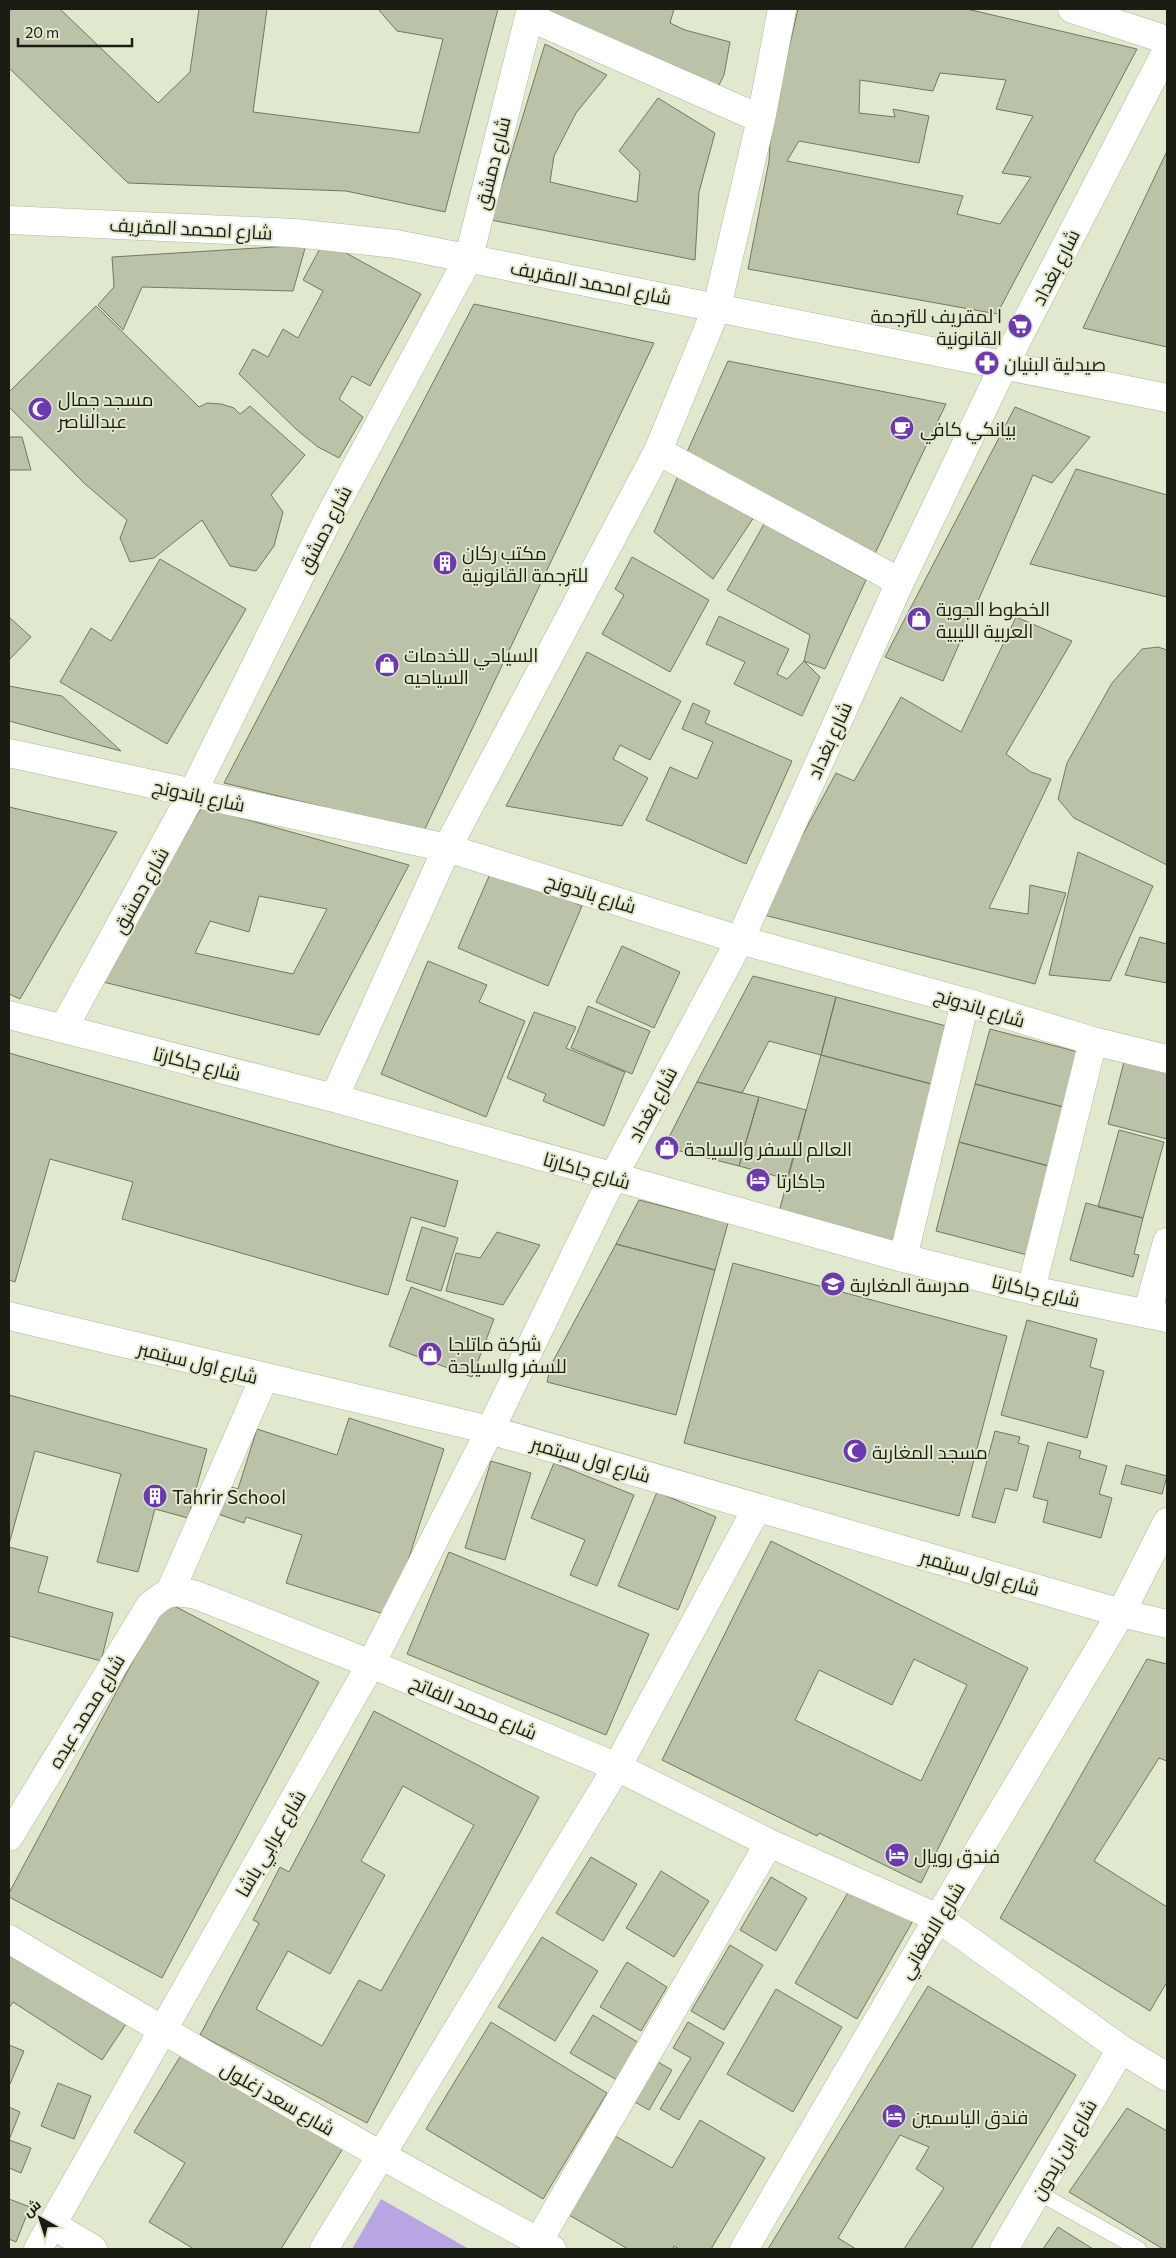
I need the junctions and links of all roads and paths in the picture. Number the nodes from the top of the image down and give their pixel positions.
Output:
1 (782, 9) edge
2 (1072, 9) edge
3 (530, 13) edge
4 (1167, 40) edge
5 (1167, 50) edge
6 (761, 119) junction
7 (9, 220) edge
8 (469, 257) junction
9 (717, 307) junction
10 (1004, 365) junction
11 (1167, 398) edge
12 (658, 451) junction
13 (900, 582) junction
14 (9, 753) edge
15 (192, 794) junction
16 (446, 848) junction
17 (740, 940) junction
18 (965, 1002) junction
19 (9, 1015) edge
20 (63, 1029) junction
21 (1093, 1041) junction
22 (1167, 1059) edge
23 (334, 1098) junction
24 (613, 1177) junction
25 (1167, 1242) edge
26 (903, 1258) junction
27 (1031, 1290) junction
28 (9, 1316) edge
29 (1157, 1316) edge
30 (264, 1378) junction
31 (490, 1430) junction
32 (757, 1508) junction
33 (1167, 1522) edge
34 (170, 1592) junction
35 (1121, 1613) junction
36 (1167, 1624) edge
37 (371, 1664) junction
38 (617, 1767) junction
39 (9, 1837) edge
40 (770, 1843) junction
41 (938, 1918) junction
42 (9, 1939) edge
43 (163, 2031) junction
44 (1121, 2049) junction
45 (1167, 2078) edge
46 (381, 2157) junction
47 (1037, 2192) junction
48 (53, 2225) junction
49 (541, 2247) edge
50 (38, 2249) edge
51 (93, 2249) edge
52 (324, 2249) edge
53 (744, 2249) edge
54 (1004, 2249) edge
55 (1139, 2249) edge

1 - 6 street
2 - 4 street
3 - 6 street
3 - 8 street, شارع دمشق
5 - 10 street, شارع بغداد
6 - 9 street
7 - 8 street, شارع امحمد المقريف
8 - 9 street, شارع امحمد المقريف
8 - 15 street, شارع دمشق
9 - 10 street, شارع امحمد المقريف
9 - 12 street
10 - 11 street, شارع امحمد المقريف
10 - 13 street, شارع بغداد
12 - 13 street
12 - 16 street
13 - 17 street, شارع بغداد
14 - 15 street, شارع باندونج
15 - 16 street, شارع باندونج
15 - 20 street, شارع دمشق
16 - 17 street, شارع باندونج
16 - 23 street
17 - 18 street, شارع باندونج
17 - 24 street, شارع بغداد
18 - 21 street, شارع باندونج
18 - 26 street
19 - 20 street, شارع جاكارتا
20 - 23 street, شارع جاكارتا
21 - 22 street, شارع باندونج
21 - 27 street
23 - 24 street, شارع جاكارتا
24 - 26 street, شارع جاكارتا
24 - 31 street, شارع بغداد
25 - 29 street
26 - 27 street, شارع جاكارتا
27 - 29 street, شارع جاكارتا
28 - 30 street, شارع اول سبتمبر
30 - 31 street, شارع اول سبتمبر
30 - 34 street
31 - 32 street, شارع اول سبتمبر
31 - 37 street, شارع عرابي باشا
32 - 35 street, شارع اول سبتمبر
32 - 38 street
33 - 35 street, شارع الافغاني
34 - 37 street, شارع محمد الفاتح
34 - 39 street, شارع محمد عبده
35 - 36 street, شارع اول سبتمبر
35 - 41 street, شارع الافغاني
37 - 38 street, شارع محمد الفاتح
37 - 43 street, شارع عرابي باشا
38 - 40 street, شارع محمد الفاتح
38 - 46 street
40 - 41 street, شارع محمد الفاتح
40 - 49 street
41 - 44 street, شارع محمد الفاتح
41 - 53 street, شارع الافغاني
42 - 43 street, شارع سعد زغلول
43 - 46 street, شارع سعد زغلول
43 - 48 street, شارع عرابي باشا
44 - 45 street, شارع محمد الفاتح
44 - 47 street, شارع ابن زيدون
46 - 49 street, شارع سعد زغلول
46 - 52 street
47 - 54 street, شارع ابن زيدون
47 - 55 lane
48 - 50 street, شارع عرابي باشا
48 - 51 street

